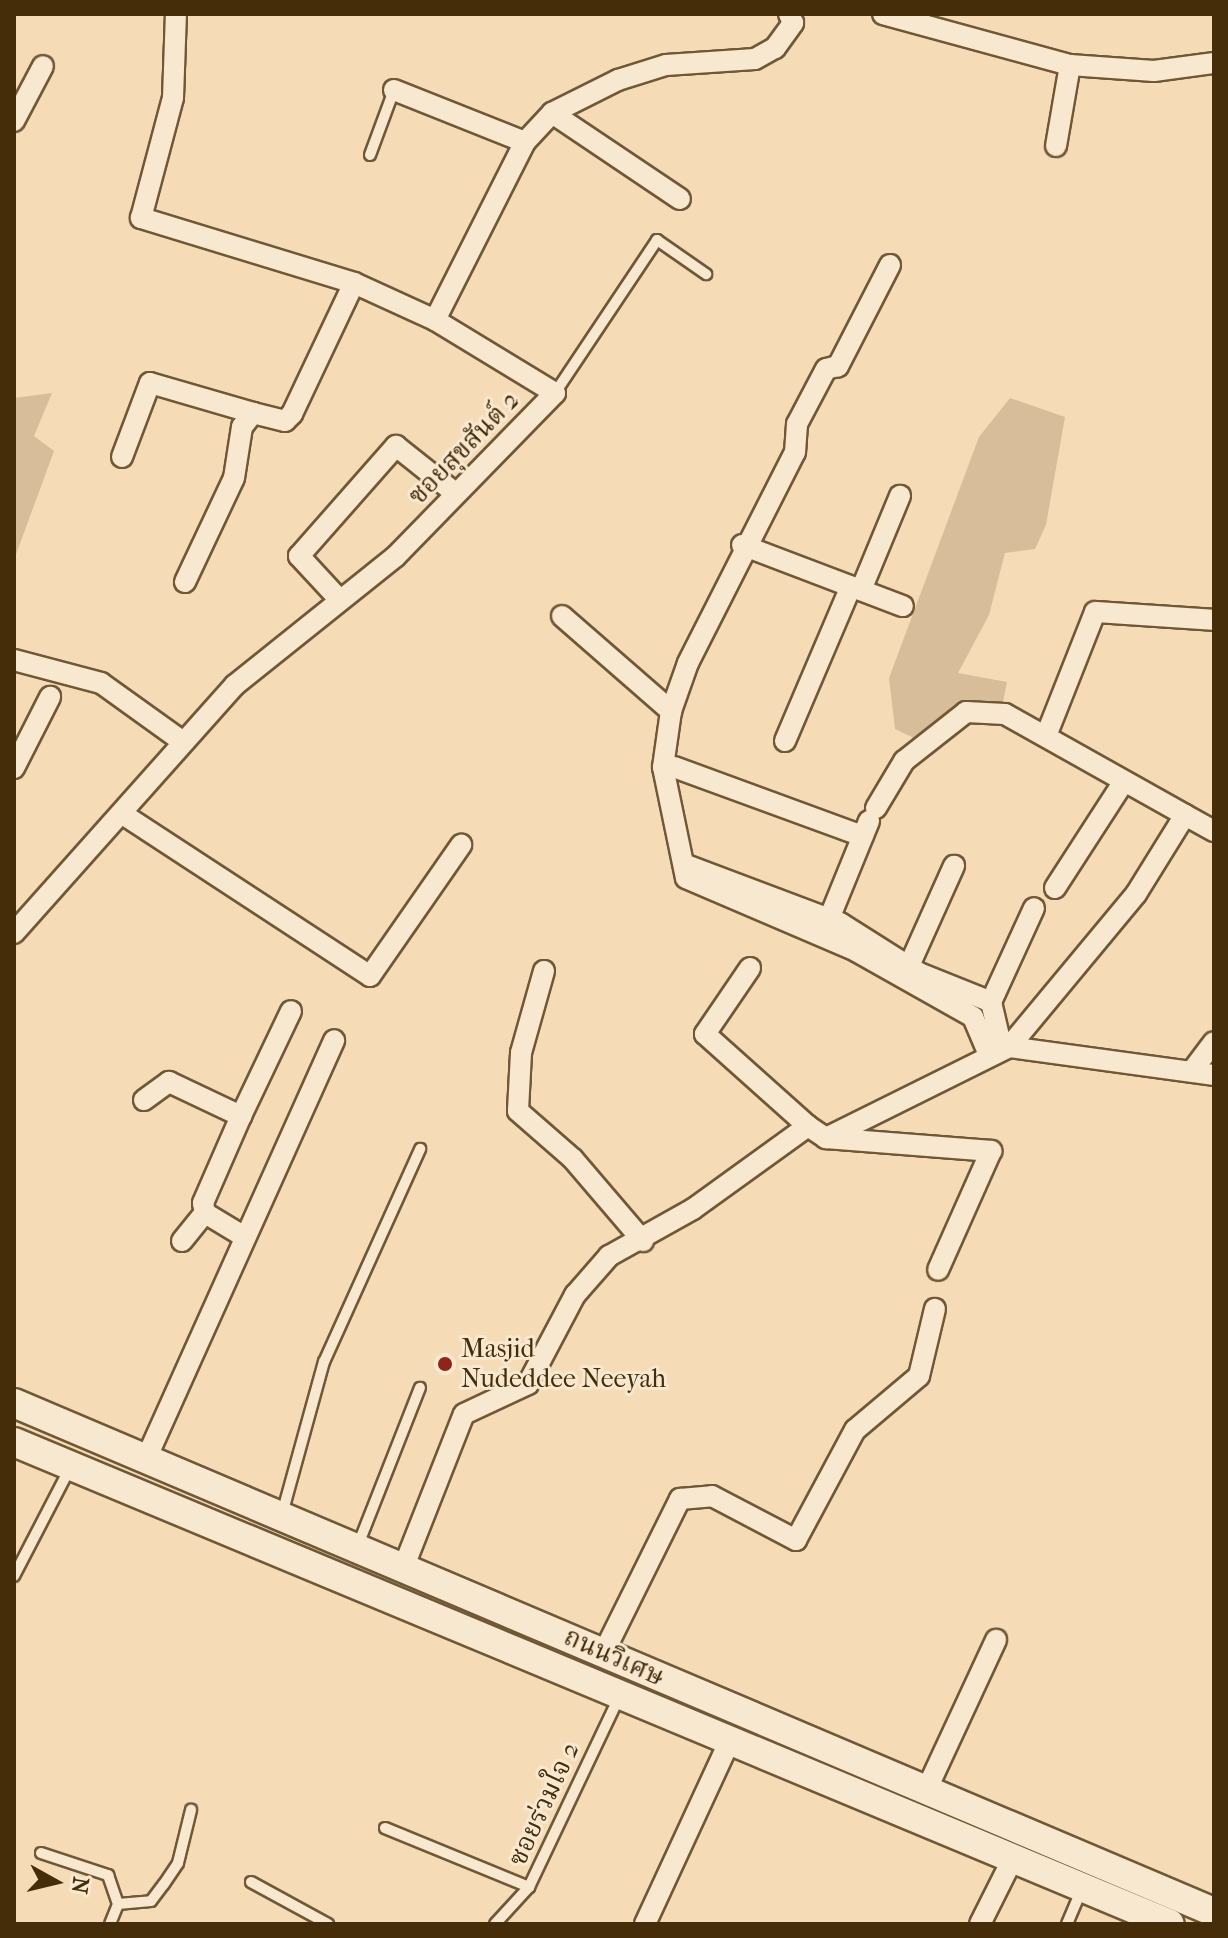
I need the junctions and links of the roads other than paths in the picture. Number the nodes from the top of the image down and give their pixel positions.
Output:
1 (176, 14) edge
2 (789, 14) edge
3 (883, 14) edge
4 (1214, 63) edge
5 (1070, 65) junction
6 (43, 66) dead end
7 (394, 90) joint
8 (552, 113) junction
9 (14, 121) edge
10 (525, 142) junction
11 (1056, 146) dead end
12 (370, 155) dead end
13 (680, 199) dead end
14 (890, 265) dead end
15 (706, 274) dead end
16 (354, 283) junction
17 (435, 320) junction
18 (555, 393) junction
19 (253, 413) junction
20 (122, 457) dead end
21 (455, 493) junction
22 (900, 496) dead end
23 (742, 545) junction
24 (185, 582) dead end
25 (856, 588) junction
26 (337, 597) junction
27 (903, 606) dead end
28 (562, 616) dead end
29 (1214, 620) edge
30 (14, 660) edge
31 (50, 697) dead end
32 (671, 711) junction
33 (1046, 736) junction
34 (785, 741) dead end
35 (183, 742) junction
36 (674, 767) dead end
37 (14, 768) edge
38 (1123, 783) junction
39 (124, 815) junction
40 (1185, 815) junction
41 (870, 822) junction
42 (1214, 831) edge
43 (461, 845) dead end
44 (689, 866) dead end
45 (954, 866) dead end
46 (1055, 888) dead end
47 (1034, 908) dead end
48 (829, 919) junction
49 (14, 933) edge
50 (909, 966) junction
51 (750, 968) dead end
52 (544, 971) dead end
53 (991, 1002) junction
54 (291, 1011) dead end
55 (334, 1040) dead end
56 (1214, 1042) edge
57 (1000, 1049) junction
58 (1192, 1071) junction
59 (1214, 1075) edge
60 (144, 1100) dead end
61 (241, 1116) junction
62 (808, 1126) junction
63 (826, 1138) junction
64 (420, 1149) dead end
65 (205, 1213) junction
66 (243, 1236) junction
67 (182, 1241) dead end
68 (643, 1241) junction
69 (938, 1270) dead end
70 (935, 1309) dead end
71 (420, 1388) dead end
72 (14, 1403) edge
73 (14, 1442) edge
74 (146, 1459) junction
75 (70, 1466) junction
76 (282, 1516) junction
77 (357, 1547) junction
78 (404, 1566) junction
79 (14, 1576) edge
80 (996, 1640) dead end
81 (604, 1652) junction
82 (620, 1693) junction
83 (729, 1742) junction
84 (925, 1793) junction
85 (191, 1810) dead end
86 (385, 1828) dead end
87 (41, 1853) dead end
88 (1012, 1860) junction
89 (251, 1882) dead end
90 (529, 1887) junction
91 (1083, 1889) junction
92 (118, 1904) junction
93 (1214, 1912) edge
94 (1157, 1922) edge
95 (110, 1924) edge
96 (328, 1924) edge
97 (495, 1924) edge
98 (645, 1924) edge
99 (980, 1924) edge
100 (1067, 1924) edge

1 - 16 street, ซอยสุขสันต์ 2
2 - 8 street
3 - 5 street
4 - 5 street
5 - 11 street
6 - 9 street
7 - 10 street
7 - 12 lane
8 - 10 street
8 - 13 street
10 - 17 street
14 - 23 street
15 - 18 lane
16 - 17 street, ซอยสุขสันต์ 2
16 - 19 street
17 - 18 street, ซอยสุขสันต์ 2
18 - 21 street, ซอยสุขสันต์ 2
19 - 20 street
19 - 24 street
21 - 26 street, ซอยสุขสันต์ 2
21 - 26 street
22 - 25 street
23 - 25 street
23 - 32 street
25 - 27 street
25 - 34 street
26 - 35 street, ซอยสุขสันต์ 2
28 - 32 street
29 - 33 street
30 - 35 street
31 - 37 street
32 - 57 street
33 - 38 street
33 - 41 street
35 - 39 street, ซอยสุขสันต์ 2
36 - 41 street
38 - 40 street
38 - 46 street
39 - 43 street
39 - 49 street, ซอยสุขสันต์ 2
40 - 42 street
40 - 57 street
41 - 48 street
44 - 48 street
45 - 50 street
47 - 53 street
48 - 50 street
50 - 53 street
51 - 62 street
52 - 68 street
53 - 57 street
54 - 61 street
55 - 66 street
56 - 58 street
57 - 58 street
57 - 63 street
58 - 59 street
60 - 61 street
61 - 65 street
62 - 63 street
62 - 68 street
63 - 69 street
64 - 76 lane
65 - 66 street
65 - 67 street
66 - 74 street
68 - 78 street
70 - 81 street
71 - 77 lane
72 - 74 main road, ถนนวิเศษ
73 - 75 main road, ถนนวิเศษ
74 - 76 main road, ถนนวิเศษ
75 - 79 lane
75 - 82 main road, ถนนวิเศษ
76 - 77 main road, ถนนวิเศษ
77 - 78 main road, ถนนวิเศษ
78 - 81 main road, ถนนวิเศษ
80 - 84 street
81 - 84 main road, ถนนวิเศษ
82 - 83 main road, ถนนวิเศษ
82 - 90 lane, ซอยร่วมใจ 2
83 - 88 main road, ถนนวิเศษ
83 - 98 street
84 - 93 main road, ถนนวิเศษ
85 - 92 lane
86 - 90 lane
87 - 92 lane
88 - 91 main road, ถนนวิเศษ
88 - 99 street
89 - 96 lane
90 - 97 lane, ซอยร่วมใจ 2
91 - 94 main road, ถนนวิเศษ
91 - 100 lane
92 - 95 lane

